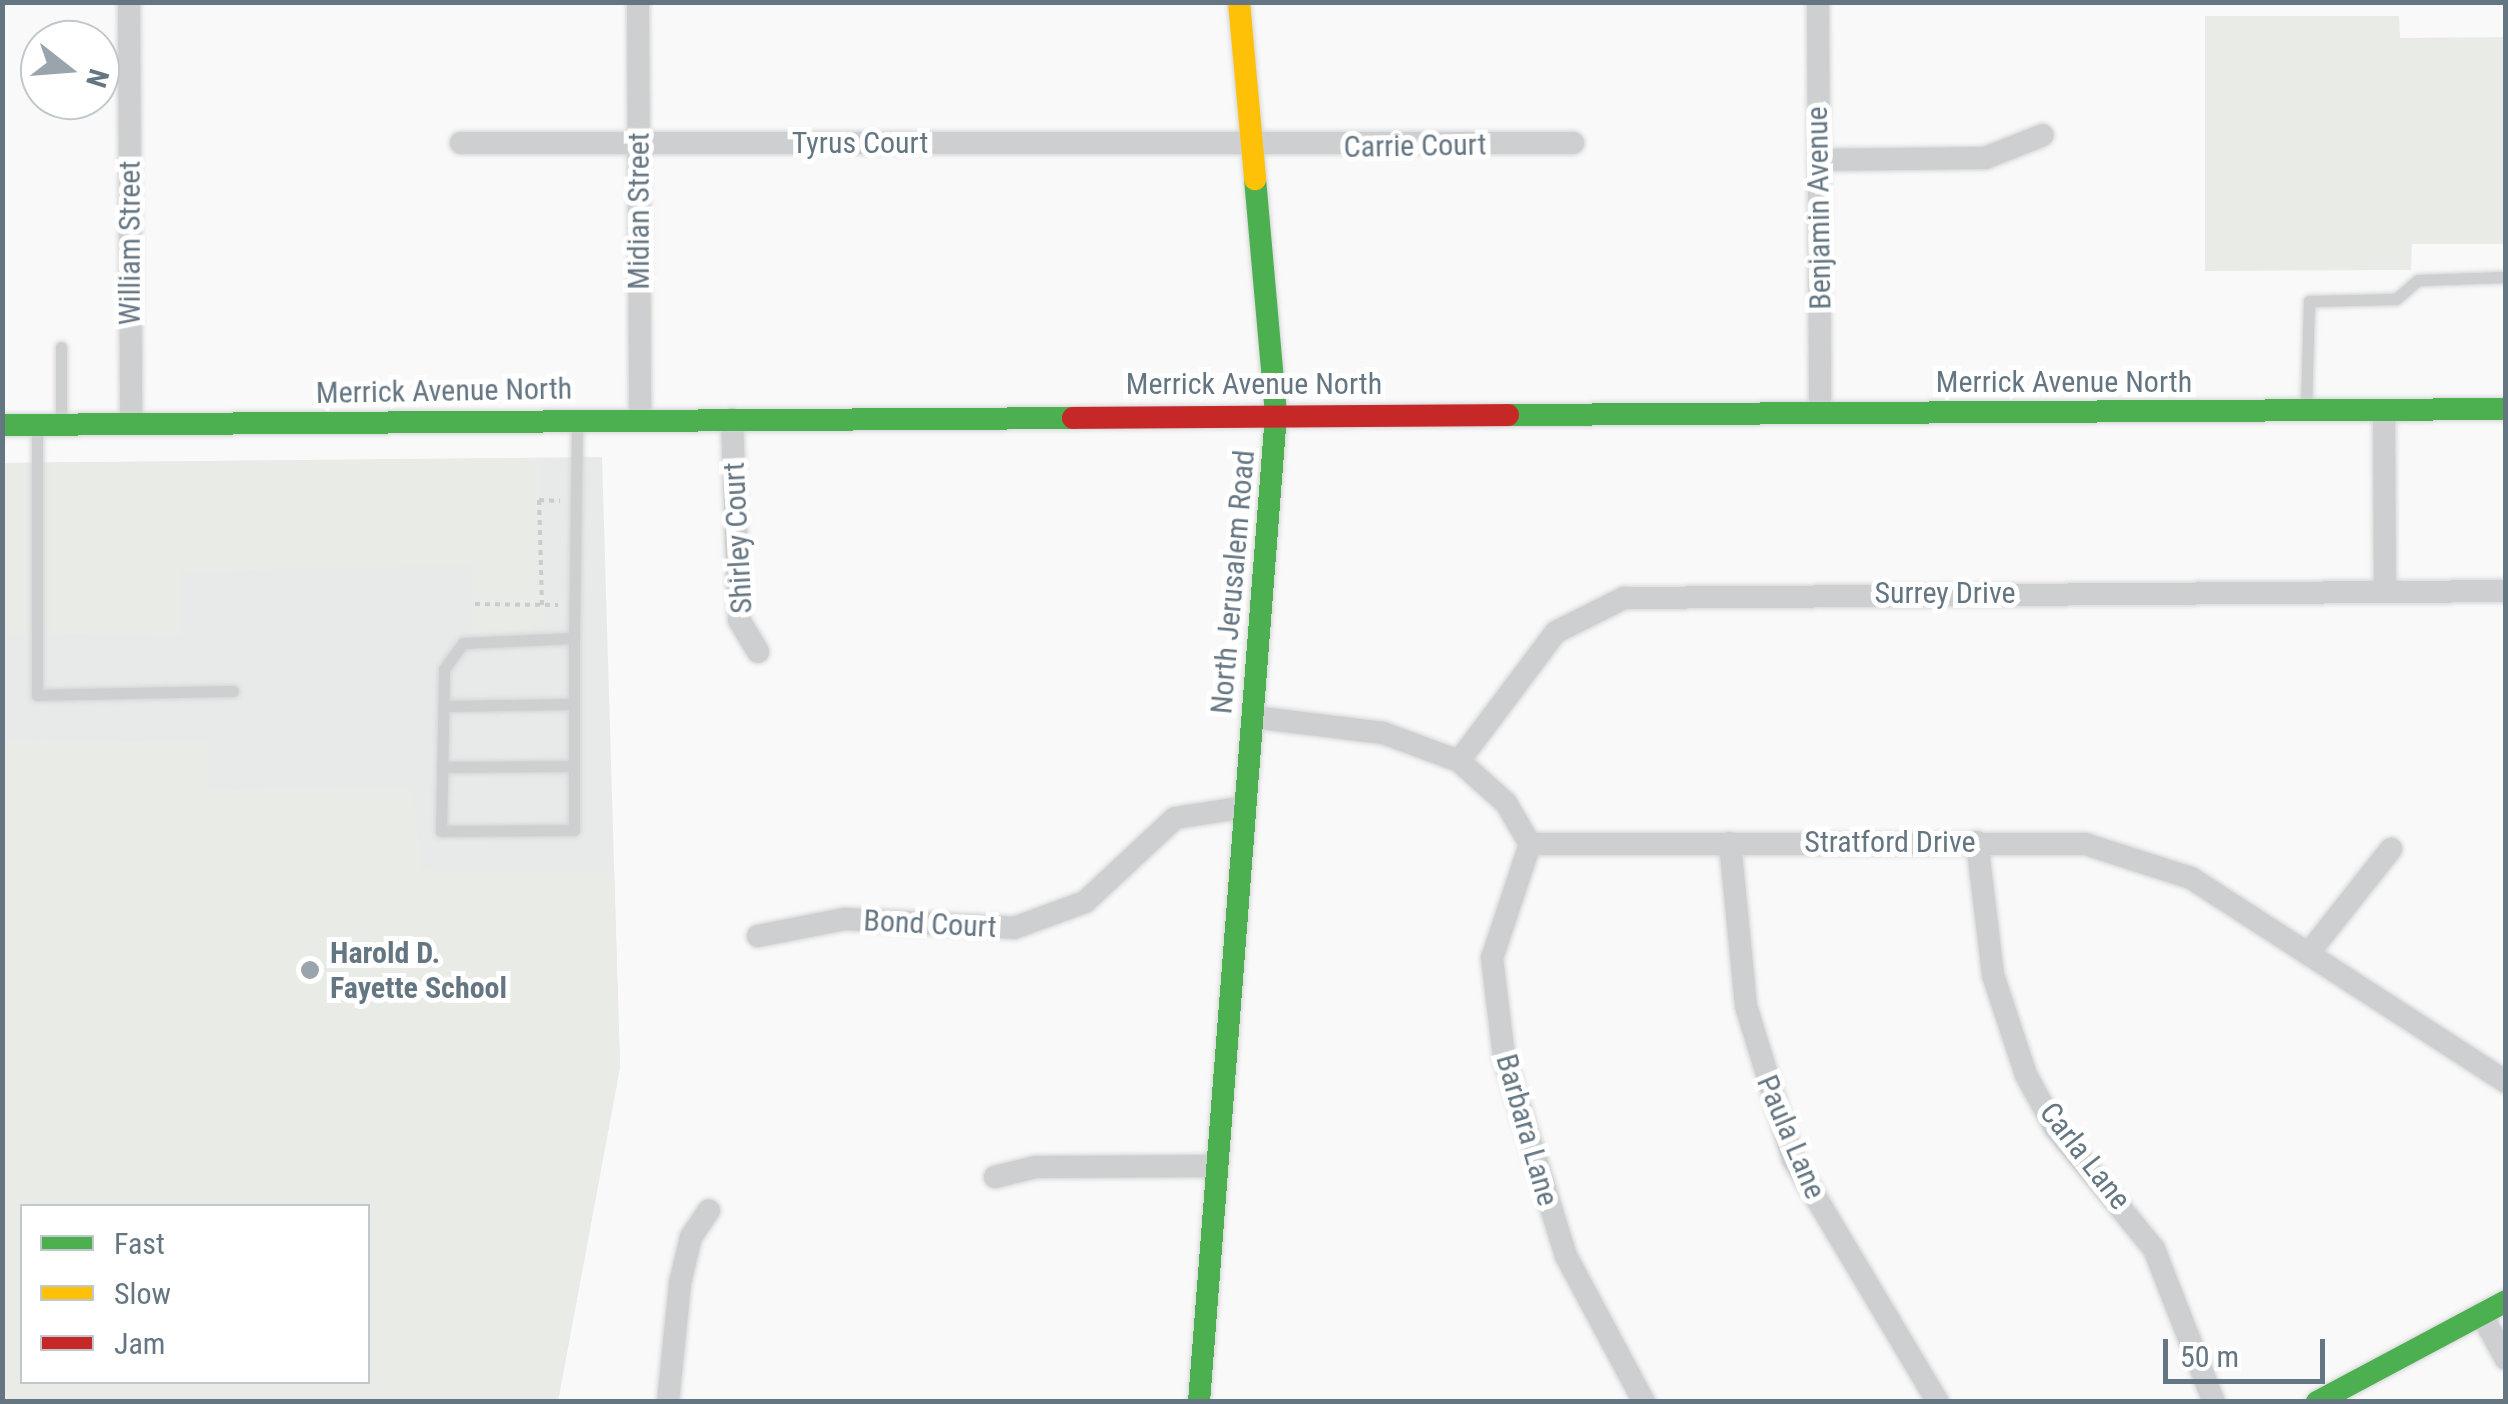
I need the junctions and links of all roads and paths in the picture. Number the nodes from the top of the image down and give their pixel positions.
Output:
1 (129, 2) edge
2 (638, 2) edge
3 (1239, 2) edge
4 (1818, 2) edge
5 (2043, 135) dead end
6 (1258, 142) junction
7 (461, 143) dead end
8 (1573, 143) dead end
9 (638, 144) junction
10 (1820, 160) junction
11 (2506, 277) edge
12 (62, 346) dead end
13 (2306, 410) junction
14 (2384, 410) junction
15 (2506, 410) edge
16 (1820, 412) junction
17 (1276, 414) junction
18 (732, 418) junction
19 (640, 419) junction
20 (577, 420) junction
21 (61, 424) junction
22 (131, 424) junction
23 (2, 425) edge
24 (37, 425) junction
25 (561, 488) dead end
26 (2386, 590) junction
27 (2506, 591) edge
28 (475, 604) dead end
29 (542, 605) junction
30 (563, 605) dead end
31 (574, 638) junction
32 (758, 652) dead end
33 (234, 690) dead end
34 (574, 704) junction
35 (444, 706) junction
36 (1253, 717) junction
37 (1458, 761) junction
38 (574, 766) junction
39 (442, 767) junction
40 (1245, 808) junction
41 (1976, 842) junction
42 (1530, 844) junction
43 (1730, 844) junction
44 (2391, 849) dead end
45 (758, 936) dead end
46 (2308, 954) junction
47 (2506, 1082) edge
48 (1216, 1166) junction
49 (995, 1177) dead end
50 (710, 1210) dead end
51 (2506, 1302) edge
52 (2481, 1314) junction
53 (2506, 1359) edge
54 (668, 1402) edge
55 (1199, 1402) edge
56 (1644, 1402) edge
57 (1938, 1402) edge
58 (2214, 1402) edge
59 (2317, 1402) edge

1 - 22 street, William Street
2 - 9 street, Midian Street
3 - 6 main road, North Jerusalem Road
4 - 10 street, Benjamin Avenue
5 - 10 street
6 - 8 street, Carrie Court
6 - 9 street, Tyrus Court
6 - 17 main road, North Jerusalem Road
7 - 9 street, Tyrus Court
9 - 19 street, Midian Street
10 - 16 street, Benjamin Avenue
11 - 13 lane
12 - 21 lane
13 - 14 main road, Merrick Avenue North
13 - 16 main road, Merrick Avenue North
14 - 15 main road, Merrick Avenue North
14 - 26 street
16 - 17 main road, Merrick Avenue North
17 - 18 main road, Merrick Avenue North
17 - 36 main road, North Jerusalem Road
18 - 19 main road, Merrick Avenue North
18 - 32 street, Shirley Court
19 - 20 main road, Merrick Avenue North
20 - 22 main road, Merrick Avenue North
20 - 31 lane
21 - 22 main road, Merrick Avenue North
21 - 24 main road, Merrick Avenue North
23 - 24 main road, Merrick Avenue North
24 - 33 lane
25 - 29 path
26 - 27 street, Surrey Drive
26 - 37 street, Surrey Drive
28 - 29 path
29 - 30 path
31 - 34 lane
31 - 35 lane
34 - 35 lane
34 - 38 lane
35 - 39 lane
36 - 37 street
36 - 40 main road, North Jerusalem Road
37 - 42 street
38 - 39 lane
38 - 39 lane
40 - 45 street, Bond Court
40 - 48 main road, North Jerusalem Road
41 - 43 street, Stratford Drive
41 - 46 street, Stratford Drive
41 - 58 street, Carla Lane
42 - 43 street, Stratford Drive
42 - 56 street, Barbara Lane
43 - 57 street, Paula Lane
44 - 46 street
46 - 47 street, Stratford Drive
48 - 49 street
48 - 55 main road, North Jerusalem Road
50 - 54 street
51 - 52 main road
52 - 53 street
52 - 59 main road

